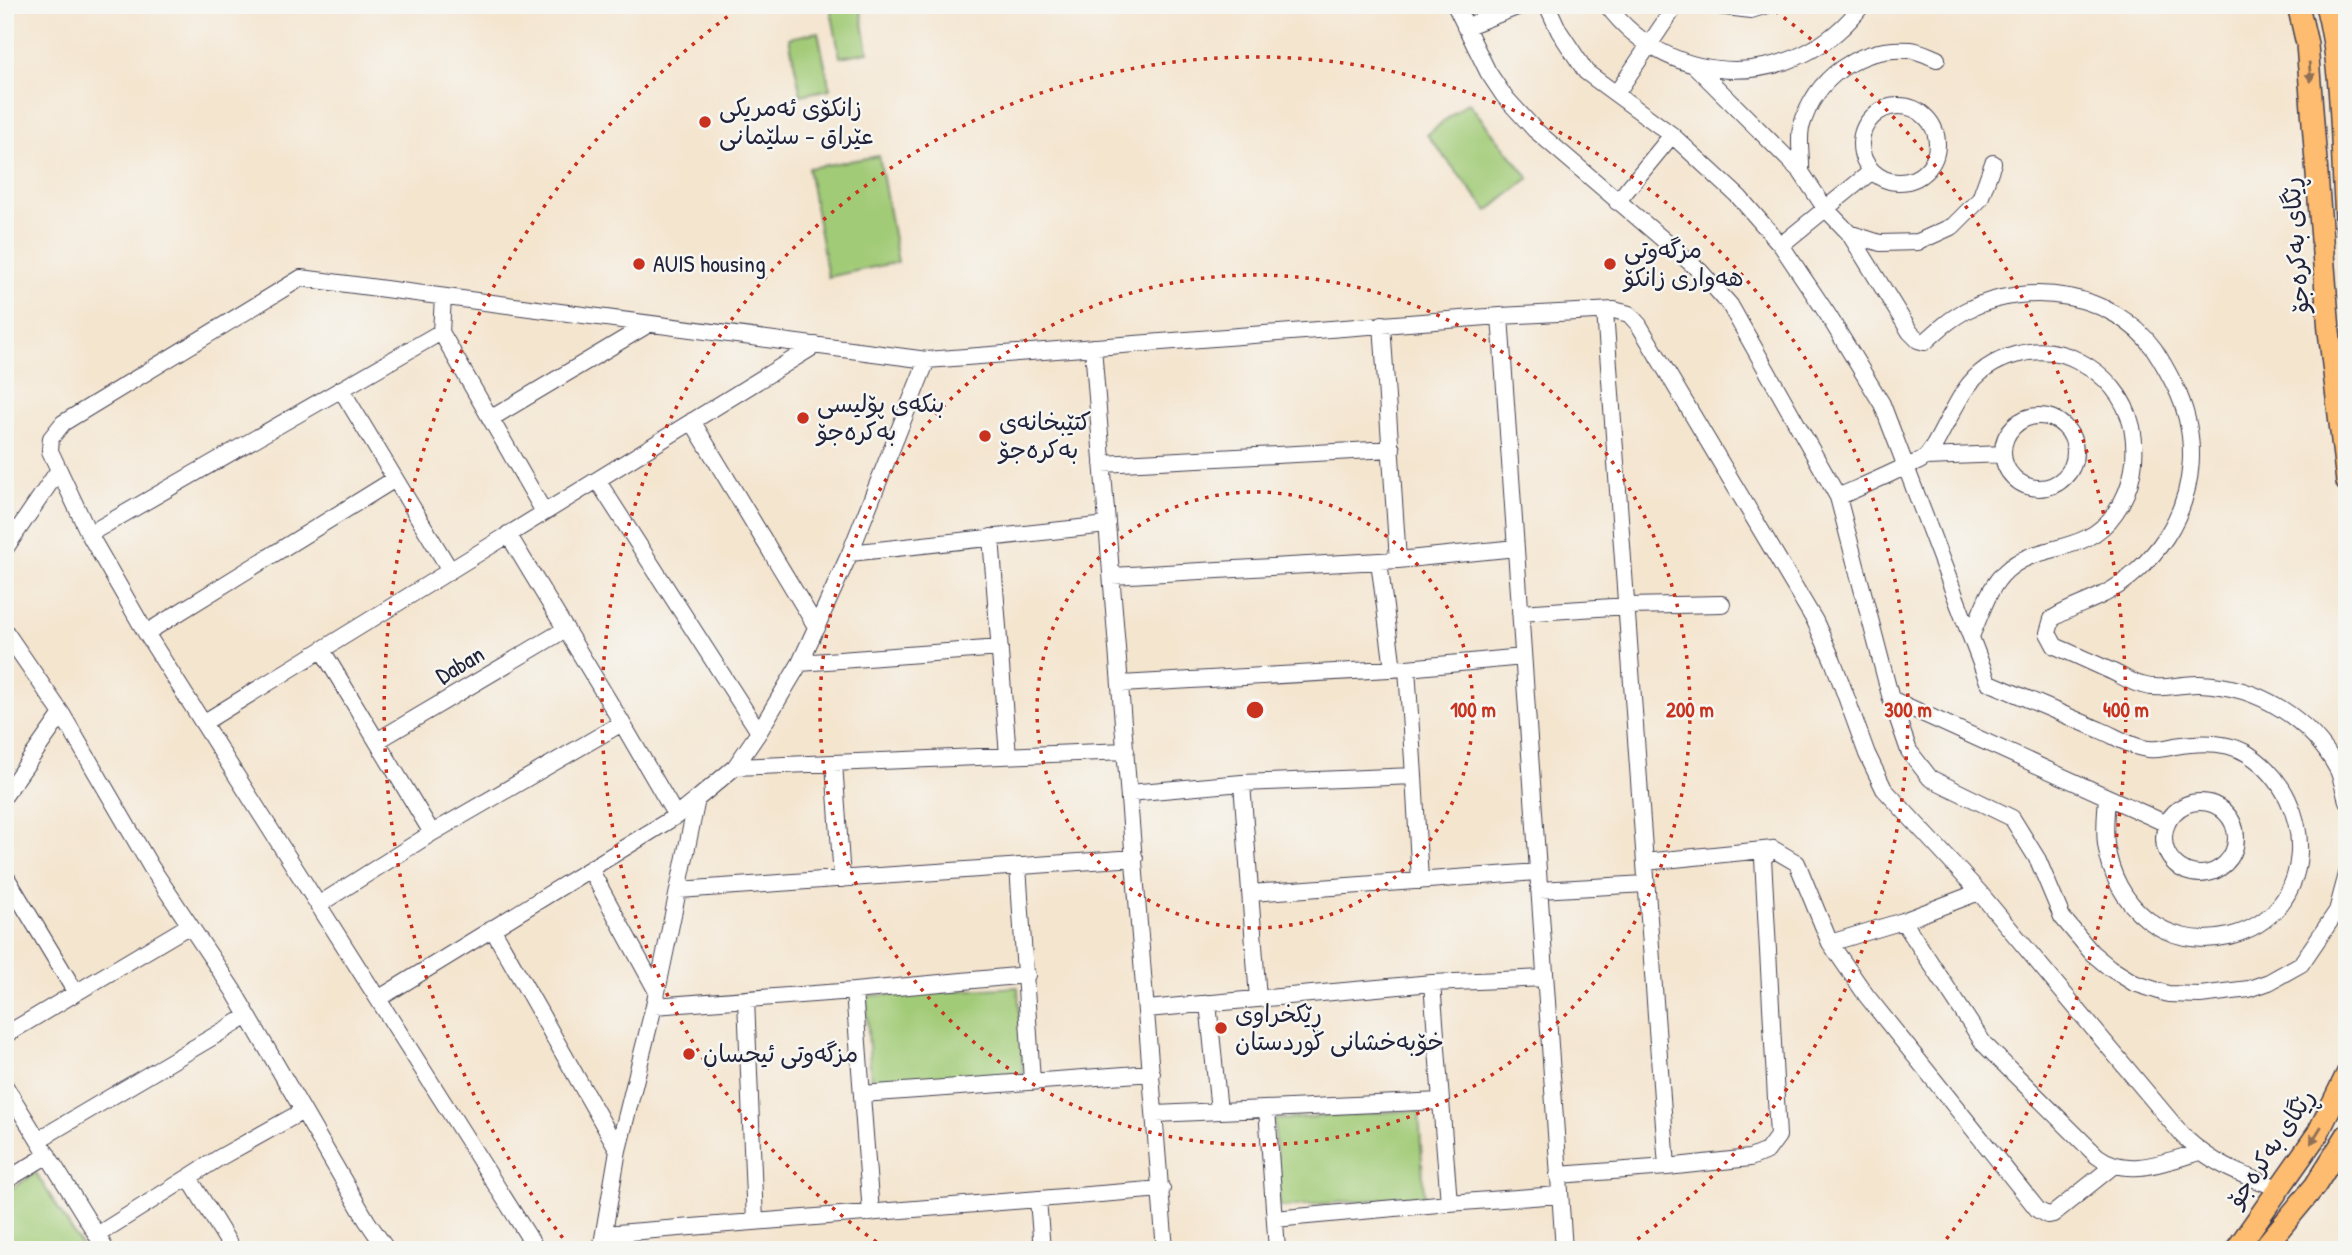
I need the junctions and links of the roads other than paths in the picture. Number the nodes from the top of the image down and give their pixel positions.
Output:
1 (1455, 5) edge
2 (1522, 5) edge
3 (1547, 5) edge
4 (1607, 5) edge
5 (1676, 5) edge
6 (1710, 5) edge
7 (1767, 5) edge
8 (1862, 5) edge
9 (2298, 5) edge
10 (2326, 5) edge
11 (1465, 27) junction
12 (1650, 46) junction
13 (1937, 59) dead end
14 (1695, 66) junction
15 (1616, 94) junction
16 (1672, 135) junction
17 (1993, 163) dead end
18 (1872, 171) junction
19 (1801, 172) junction
20 (1617, 202) junction
21 (1825, 208) junction
22 (2347, 230) edge
23 (1849, 233) junction
24 (1780, 246) junction
25 (443, 297) junction
26 (1605, 311) junction
27 (1500, 316) junction
28 (649, 324) junction
29 (1382, 324) junction
30 (441, 332) junction
31 (816, 345) junction
32 (1093, 347) junction
33 (927, 360) junction
34 (341, 389) junction
35 (490, 419) junction
36 (692, 421) junction
37 (1392, 449) junction
38 (2003, 454) junction
39 (1926, 457) junction
40 (1102, 464) junction
41 (1907, 466) junction
42 (58, 471) junction
43 (395, 479) junction
44 (597, 480) junction
45 (2347, 482) edge
46 (1838, 497) junction
47 (544, 512) junction
48 (1107, 525) junction
49 (89, 534) junction
50 (508, 534) junction
51 (991, 537) junction
52 (1516, 548) junction
53 (5, 549) edge
54 (850, 553) junction
55 (1398, 560) junction
56 (1379, 561) junction
57 (450, 570) junction
58 (1112, 576) junction
59 (1722, 604) dead end
60 (1628, 606) junction
61 (1520, 613) junction
62 (817, 628) junction
63 (566, 629) junction
64 (5, 631) edge
65 (146, 633) junction
66 (1971, 636) junction
67 (1000, 648) junction
68 (322, 650) junction
69 (1523, 657) junction
70 (800, 663) junction
71 (1400, 668) junction
72 (1121, 684) junction
73 (1891, 699) junction
74 (62, 714) junction
75 (203, 723) junction
76 (622, 723) junction
77 (759, 732) junction
78 (377, 741) junction
79 (1126, 751) junction
80 (1008, 756) junction
81 (834, 763) junction
82 (735, 766) junction
83 (1414, 776) junction
84 (1242, 783) junction
85 (1129, 793) junction
86 (5, 795) edge
87 (2107, 797) junction
88 (697, 799) junction
89 (2347, 801) edge
90 (676, 816) junction
91 (2167, 824) junction
92 (432, 833) junction
93 (1773, 849) junction
94 (1135, 858) junction
95 (1645, 862) junction
96 (1018, 866) junction
97 (590, 869) junction
98 (1537, 872) junction
99 (2347, 874) edge
100 (5, 875) edge
101 (842, 879) junction
102 (1420, 881) junction
103 (1646, 884) junction
104 (679, 890) junction
105 (1539, 890) junction
106 (1979, 892) junction
107 (1251, 893) junction
108 (318, 905) junction
109 (1903, 921) junction
110 (190, 925) junction
111 (492, 928) junction
112 (1830, 943) junction
113 (1027, 975) junction
114 (1545, 978) junction
115 (1432, 984) junction
116 (854, 991) junction
117 (76, 993) junction
118 (655, 998) junction
119 (378, 999) junction
120 (746, 999) junction
121 (1258, 999) junction
122 (1208, 1003) junction
123 (1147, 1009) junction
124 (248, 1016) junction
125 (5, 1035) edge
126 (1153, 1073) junction
127 (2347, 1074) edge
128 (1032, 1082) junction
129 (5, 1086) edge
130 (862, 1094) junction
131 (1441, 1101) junction
132 (1266, 1109) junction
133 (303, 1111) junction
134 (1219, 1111) junction
135 (1156, 1114) junction
136 (2347, 1135) edge
137 (38, 1140) junction
138 (618, 1150) junction
139 (2200, 1152) junction
140 (48, 1155) junction
141 (2113, 1166) junction
142 (1667, 1167) junction
143 (1558, 1175) junction
144 (189, 1178) junction
145 (5, 1181) edge
146 (2279, 1188) junction
147 (1162, 1189) junction
148 (1559, 1195) junction
149 (1038, 1199) junction
150 (1449, 1203) junction
151 (871, 1213) junction
152 (1275, 1219) junction
153 (755, 1222) junction
154 (102, 1242) edge
155 (603, 1242) edge
156 (233, 1250) edge
157 (387, 1250) edge
158 (537, 1250) edge
159 (1042, 1250) edge
160 (1166, 1250) edge
161 (1277, 1250) edge
162 (1564, 1250) edge
163 (2236, 1250) edge
164 (2262, 1250) edge

1 - 11 street
2 - 11 street
3 - 15 street
4 - 12 street
5 - 12 street
6 - 7 street
8 - 14 street
9 -> 45 main road, ڕێگای بەکرەجۆ
10 - 22 main road
11 - 20 street
12 - 14 street
12 - 15 street
13 - 19 street
14 - 19 street
15 - 16 street
16 - 20 street
16 - 24 street
17 - 23 street
18 - 18 street
18 - 21 street
19 - 21 street
20 - 46 street
21 - 23 street
21 - 24 street
23 - 89 street
24 - 41 street
25 - 28 street
25 - 30 street
25 - 42 street
26 - 27 street
26 - 60 street
26 - 106 street
27 - 29 street
27 - 52 street
28 - 31 street
28 - 35 street
29 - 32 street
29 - 37 street
30 - 34 street
30 - 35 street
31 - 33 street
31 - 36 street
32 - 33 street
32 - 40 street
33 - 54 street
34 - 43 street
34 - 49 street
35 - 47 street
36 - 44 street
36 - 62 street
37 - 40 street
37 - 55 street
38 - 38 street
38 - 39 street
39 - 41 street
39 - 66 street
40 - 48 street
41 - 46 street
41 - 66 street
42 - 49 street
42 - 53 street
43 - 57 street
43 - 65 street
44 - 47 street
44 - 77 street
46 - 73 street
47 - 50 street
48 - 51 street
48 - 58 street
49 - 65 street
50 - 57 street
50 - 63 street
51 - 54 street
51 - 67 street
52 - 55 street
52 - 61 street
54 - 62 street
55 - 56 street
56 - 58 street
56 - 71 street
57 - 68 street
58 - 72 street
59 - 60 street
60 - 61 street
60 - 95 street
61 - 69 street
62 - 70 street
63 - 76 street
63 - 78 street, Daban
64 - 74 street
65 - 75 street
66 - 87 street
67 - 70 street
67 - 80 street
68 - 75 street
68 - 78 street
69 - 71 street
69 - 98 street
70 - 77 street
71 - 72 street
71 - 83 street
72 - 79 street
73 - 87 street
73 - 99 street
74 - 86 street
74 - 110 street
75 - 108 street
76 - 90 street
76 - 92 street
77 - 82 street
78 - 92 street
79 - 80 street
79 - 85 street
80 - 81 street
81 - 82 street
81 - 101 street
82 - 88 street
83 - 84 street
83 - 102 street
84 - 85 street
84 - 107 street
85 - 94 street
87 - 91 street
88 - 90 street
88 - 104 street
90 - 97 street
91 - 91 street
92 - 108 street
93 - 95 street
93 - 112 street
93 - 142 street
94 - 96 street
94 - 123 street
95 - 103 street
96 - 101 street
96 - 113 street
97 - 111 street
97 - 118 street
98 - 102 street
98 - 105 street
100 - 117 street
101 - 104 street
102 - 107 street
103 - 105 street
103 - 142 street
104 - 118 street
105 - 114 street
106 - 109 street
106 - 139 street
107 - 121 street
108 - 119 street
109 - 112 street
109 - 141 street
110 - 117 street
110 - 124 street
111 - 119 street
111 - 138 street
112 - 141 street
113 - 116 street
113 - 128 street
114 - 115 street
114 - 143 street
115 - 121 street
115 - 131 street
116 - 120 street
116 - 130 street
117 - 125 street
118 - 120 street
118 - 138 street
119 - 158 street
120 - 153 street
121 - 122 street
122 - 123 street
122 - 134 street
123 - 126 street
124 - 133 street
124 - 137 street
126 - 128 street
126 - 135 street
127 -> 146 main road, ڕێگای بەکرەجۆ
128 - 130 street
129 - 137 street
130 - 151 street
131 - 132 street
131 - 150 street
132 - 134 street
132 - 152 street
133 - 144 street
133 - 157 street
134 - 135 street
135 - 147 street
136 - 164 main road
137 - 140 street
138 - 155 street
139 - 141 street
139 - 146 street
140 - 145 street
140 - 154 street
142 - 143 street
143 - 148 street
144 - 154 street
144 - 156 street
146 - 163 main road, ڕێگای بەکرەجۆ
147 - 149 street
147 - 160 street
148 - 150 street
148 - 162 street
149 - 151 street
149 - 159 street
150 - 152 street
151 - 153 street
152 - 161 street
153 - 155 street

